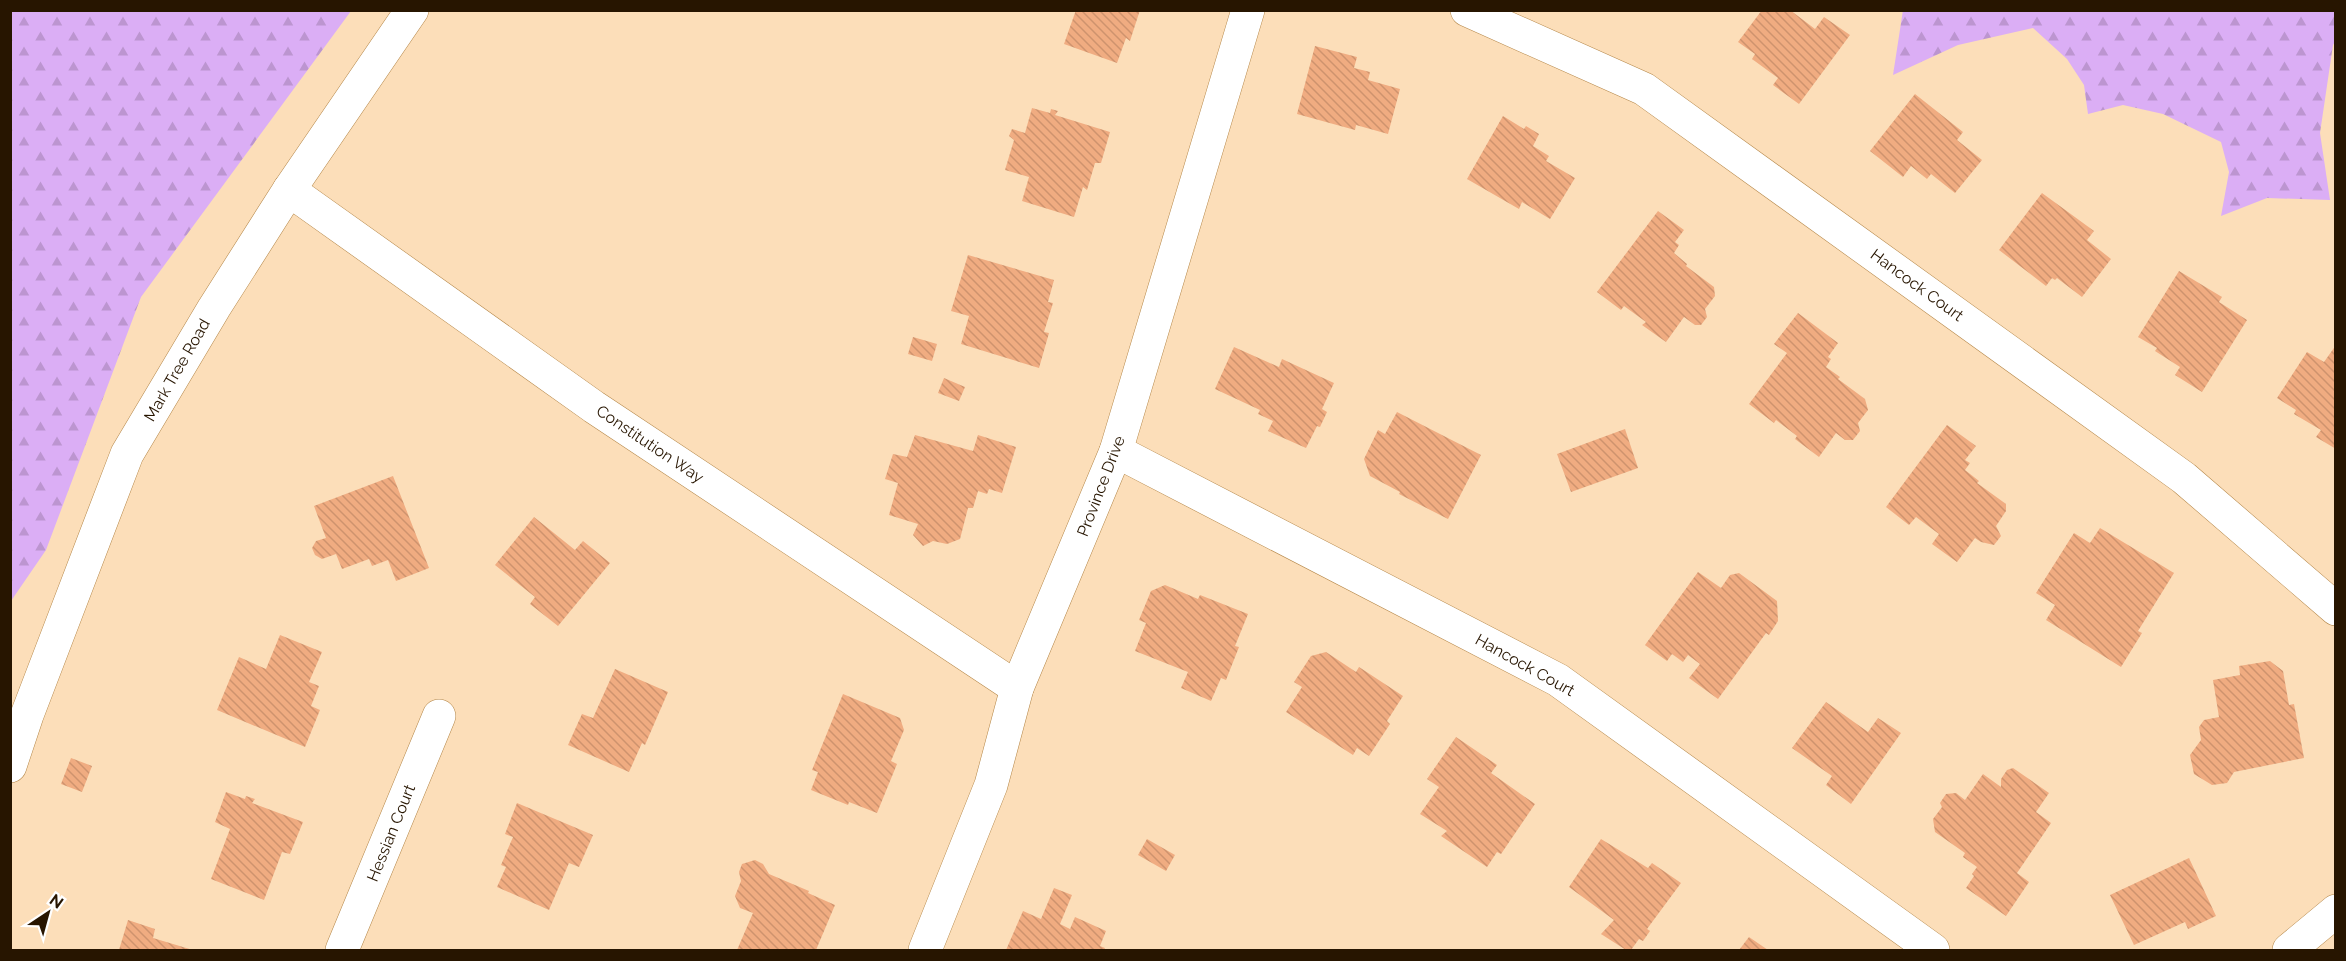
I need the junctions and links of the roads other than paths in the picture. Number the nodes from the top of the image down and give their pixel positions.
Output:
1 (412, 10) edge
2 (1248, 10) edge
3 (1467, 10) edge
4 (289, 190) junction
5 (1116, 451) junction
6 (2336, 609) edge
7 (1017, 688) junction
8 (439, 716) dead end
9 (10, 766) edge
10 (2336, 911) edge
11 (342, 951) edge
12 (925, 951) edge
13 (1933, 951) edge
14 (2289, 951) edge

1 - 4 street, Mark Tree Road
2 - 5 street, Province Drive
3 - 6 street, Hancock Court
4 - 7 street, Constitution Way
4 - 9 street, Mark Tree Road
5 - 7 street, Province Drive
5 - 13 street, Hancock Court
7 - 12 street, Province Drive
8 - 11 street, Hessian Court
10 - 14 street

